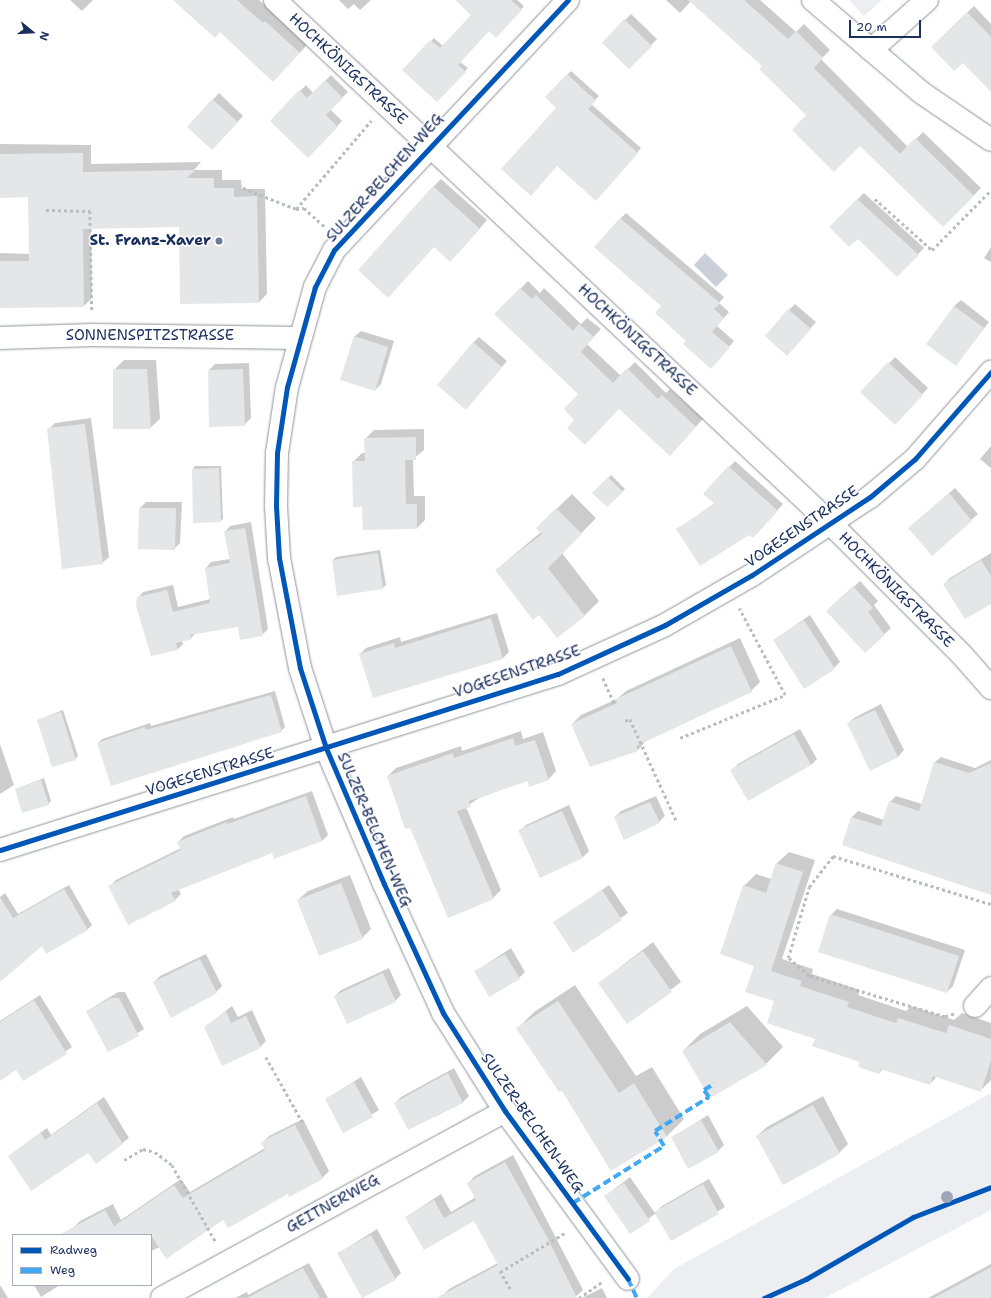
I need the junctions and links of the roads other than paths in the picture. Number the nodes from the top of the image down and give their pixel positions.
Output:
1 (275, 0) edge
2 (568, 0) edge
3 (813, 0) edge
4 (927, 0) edge
5 (871, 50) junction
6 (991, 140) edge
7 (430, 145) junction
8 (0, 338) edge
9 (299, 338) junction
10 (991, 372) edge
11 (831, 524) junction
12 (991, 688) edge
13 (326, 748) junction
14 (0, 850) edge
15 (991, 988) edge
16 (975, 1006) road end
17 (505, 1111) junction
18 (628, 1279) dead end
19 (162, 1298) edge

1 - 7 street, HOCHKÖNIGSTRASSE
2 - 7 street, SULZER-BELCHEN-WEG
3 - 5 street
4 - 5 street
5 - 6 street
7 - 9 street, SULZER-BELCHEN-WEG
7 - 11 street, HOCHKÖNIGSTRASSE
8 - 9 street, SONNENSPITZSTRASSE
9 - 13 street, SULZER-BELCHEN-WEG
10 - 11 street, VOGESENSTRASSE
11 - 12 street, HOCHKÖNIGSTRASSE
11 - 13 street, VOGESENSTRASSE
13 - 14 street, VOGESENSTRASSE
13 - 17 street, SULZER-BELCHEN-WEG
15 - 16 street
17 - 18 street, SULZER-BELCHEN-WEG
17 - 19 street, GEITNERWEG

